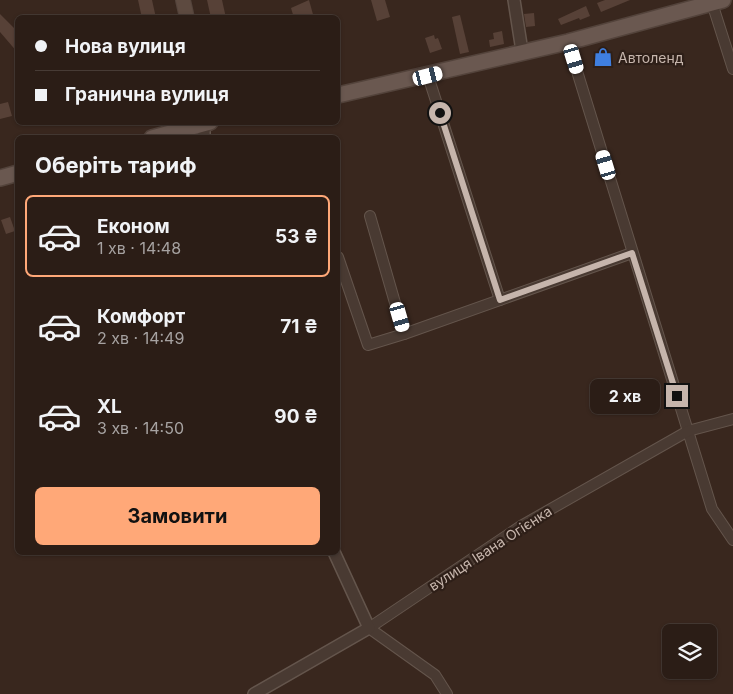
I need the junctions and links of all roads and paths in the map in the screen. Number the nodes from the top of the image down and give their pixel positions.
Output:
1 (183, 0) edge
2 (514, 0) edge
3 (717, 1) edge
4 (186, 15) edge
5 (568, 42) junction
6 (522, 51) junction
7 (733, 70) edge
8 (428, 76) junction
9 (340, 95) edge
10 (205, 127) edge
11 (166, 135) edge
12 (15, 174) edge
13 (0, 178) edge
14 (370, 216) dead end
15 (632, 253) junction
16 (340, 262) edge
17 (500, 300) junction
18 (404, 334) junction
19 (733, 419) edge
20 (688, 431) junction
21 (733, 540) edge
22 (335, 555) edge
23 (369, 628) junction
24 (254, 694) edge
25 (447, 694) edge

1 - 4 main road
2 - 6 street
3 - 5 main road
3 - 7 street
5 - 6 main road
5 - 15 street
6 - 8 main road
8 - 9 main road
8 - 17 street
10 - 11 main road
12 - 13 main road
14 - 18 street
15 - 17 street
15 - 20 street
16 - 18 street
17 - 18 street
19 - 20 street, вулиця Івана Огієнка
20 - 21 street
20 - 23 street, вулиця Івана Огієнка
22 - 23 street
23 - 24 street, вулиця Івана Огієнка
23 - 25 street

